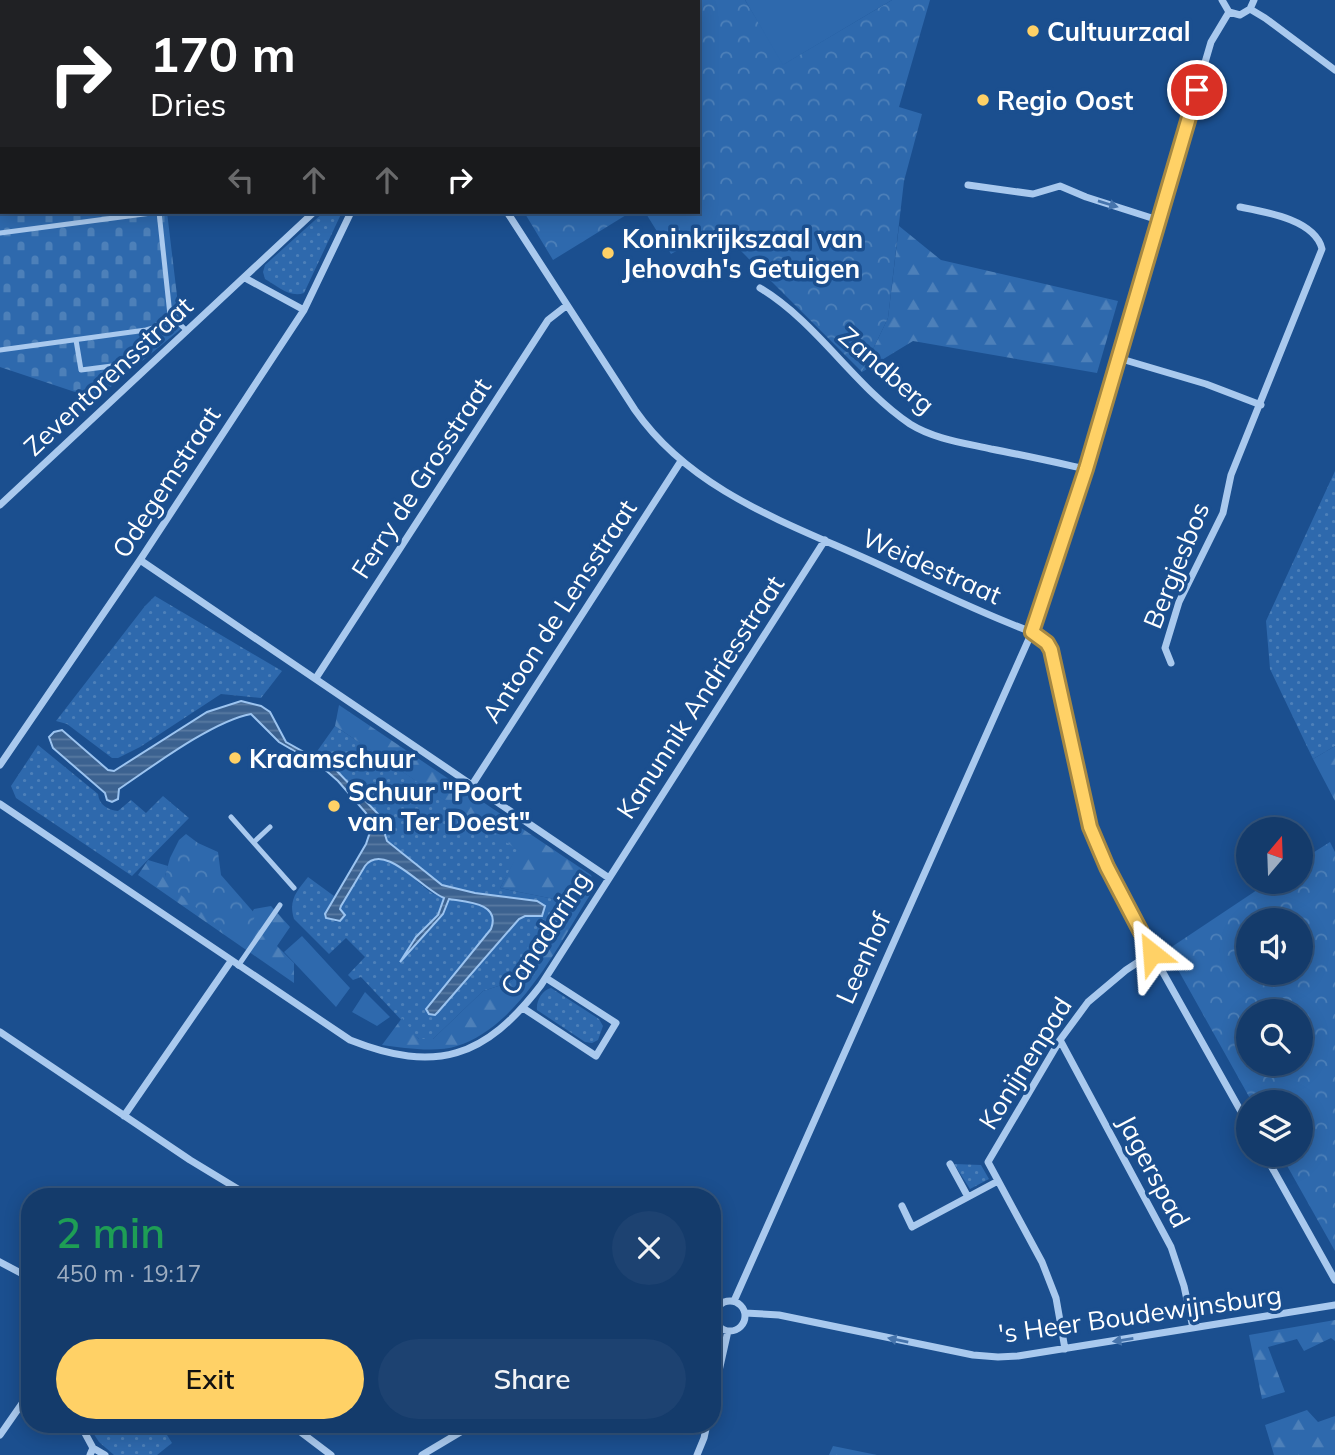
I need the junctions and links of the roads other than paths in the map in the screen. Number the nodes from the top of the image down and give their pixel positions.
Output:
1 (1222, 0) edge
2 (1254, 0) edge
3 (1250, 9) junction
4 (1229, 12) junction
5 (1335, 69) edge
6 (968, 184) dead end
7 (1240, 207) dead end
8 (144, 214) edge
9 (159, 214) edge
10 (312, 214) edge
11 (350, 214) edge
12 (508, 214) edge
13 (1158, 220) junction
14 (0, 233) edge
15 (245, 278) junction
16 (760, 288) dead end
17 (566, 306) junction
18 (304, 310) junction
19 (170, 315) junction
20 (187, 332) junction
21 (76, 340) junction
22 (0, 350) edge
23 (1118, 358) junction
24 (112, 366) dead end
25 (1261, 405) junction
26 (681, 461) junction
27 (1086, 469) junction
28 (0, 505) edge
29 (825, 540) junction
30 (140, 560) junction
31 (1032, 632) junction
32 (1171, 663) dead end
33 (316, 678) junction
34 (0, 765) edge
35 (472, 785) junction
36 (0, 804) edge
37 (231, 817) dead end
38 (270, 827) dead end
39 (254, 842) junction
40 (609, 877) junction
41 (294, 888) dead end
42 (280, 905) dead end
43 (1152, 953) junction
44 (230, 961) junction
45 (238, 966) junction
46 (546, 978) junction
47 (523, 1008) junction
48 (0, 1032) edge
49 (1060, 1040) junction
50 (1236, 1103) edge
51 (124, 1116) junction
52 (950, 1164) dead end
53 (1272, 1167) edge
54 (998, 1181) junction
55 (237, 1188) edge
56 (968, 1197) junction
57 (902, 1206) dead end
58 (0, 1262) edge
59 (21, 1273) edge
60 (1335, 1280) edge
61 (734, 1301) junction
62 (721, 1304) edge
63 (1335, 1305) edge
64 (745, 1313) junction
65 (721, 1327) edge
66 (1193, 1328) junction
67 (728, 1331) junction
68 (1065, 1349) junction
69 (721, 1362) edge
70 (21, 1405) edge
71 (84, 1433) edge
72 (302, 1433) edge
73 (459, 1433) edge
74 (704, 1433) edge
75 (0, 1435) edge
76 (91, 1452) edge
77 (105, 1455) edge
78 (331, 1455) edge
79 (422, 1455) edge
80 (696, 1455) edge

1 - 4 street
2 - 3 street
3 - 4 street
3 - 5 street
4 - 13 street, Leenhof
6 -> 13 street
7 - 25 street, Bergjesbos
8 - 14 lane
9 - 19 lane
10 - 15 street, Zeventorensstraat
11 - 18 street, Odegemstraat
12 - 17 street, Weidestraat
13 - 23 street, Leenhof
15 - 18 street
15 - 20 street, Zeventorensstraat
16 - 27 street, Zandberg
17 - 26 street, Weidestraat
17 - 33 street, Ferry de Grosstraat
18 - 30 street, Odegemstraat
19 - 20 lane
19 - 21 lane
20 - 28 street, Zeventorensstraat
21 - 22 lane
21 - 24 lane
23 - 25 street
23 - 27 street, Leenhof
25 - 32 street, Bergjesbos
26 - 29 street, Weidestraat
26 - 35 street, Antoon de Lensstraat
27 - 31 street, Leenhof
29 - 31 street, Weidestraat
29 - 40 street, Kanunnik Andriesstraat
30 - 33 street, Canadaring
30 - 34 street, Odegemstraat
31 - 43 street, Weidestraat
31 - 61 street, Leenhof
33 - 35 street, Canadaring
35 - 40 street, Canadaring
36 - 44 street, Canadaring
37 - 39 lane
38 - 39 lane
39 - 41 lane
40 - 46 street, Canadaring
42 - 45 lane
43 - 49 street, Konijnenpad
43 - 50 street, Weidestraat
44 - 45 street, Canadaring
44 - 51 street
45 - 47 street, Canadaring
46 - 47 street, Canadaring
46 - 47 street
48 - 51 street
49 - 54 street, Konijnenpad
49 - 66 street, Jagerspad
51 - 55 street
52 - 56 street
53 - 60 street
54 - 56 street
54 - 68 street, Konijnenpad
56 - 57 street
58 - 59 street
61 - 62 street
61 - 64 street
63 - 66 street, 's Heer Boudewijnsburg
64 - 67 street
68 -> 64 street, 's Heer Boudewijnsburg
65 - 67 street
66 -> 68 street, 's Heer Boudewijnsburg
67 - 69 street
70 - 75 street
71 - 76 street
72 - 78 street
73 - 79 street
74 - 80 street
76 - 77 street

